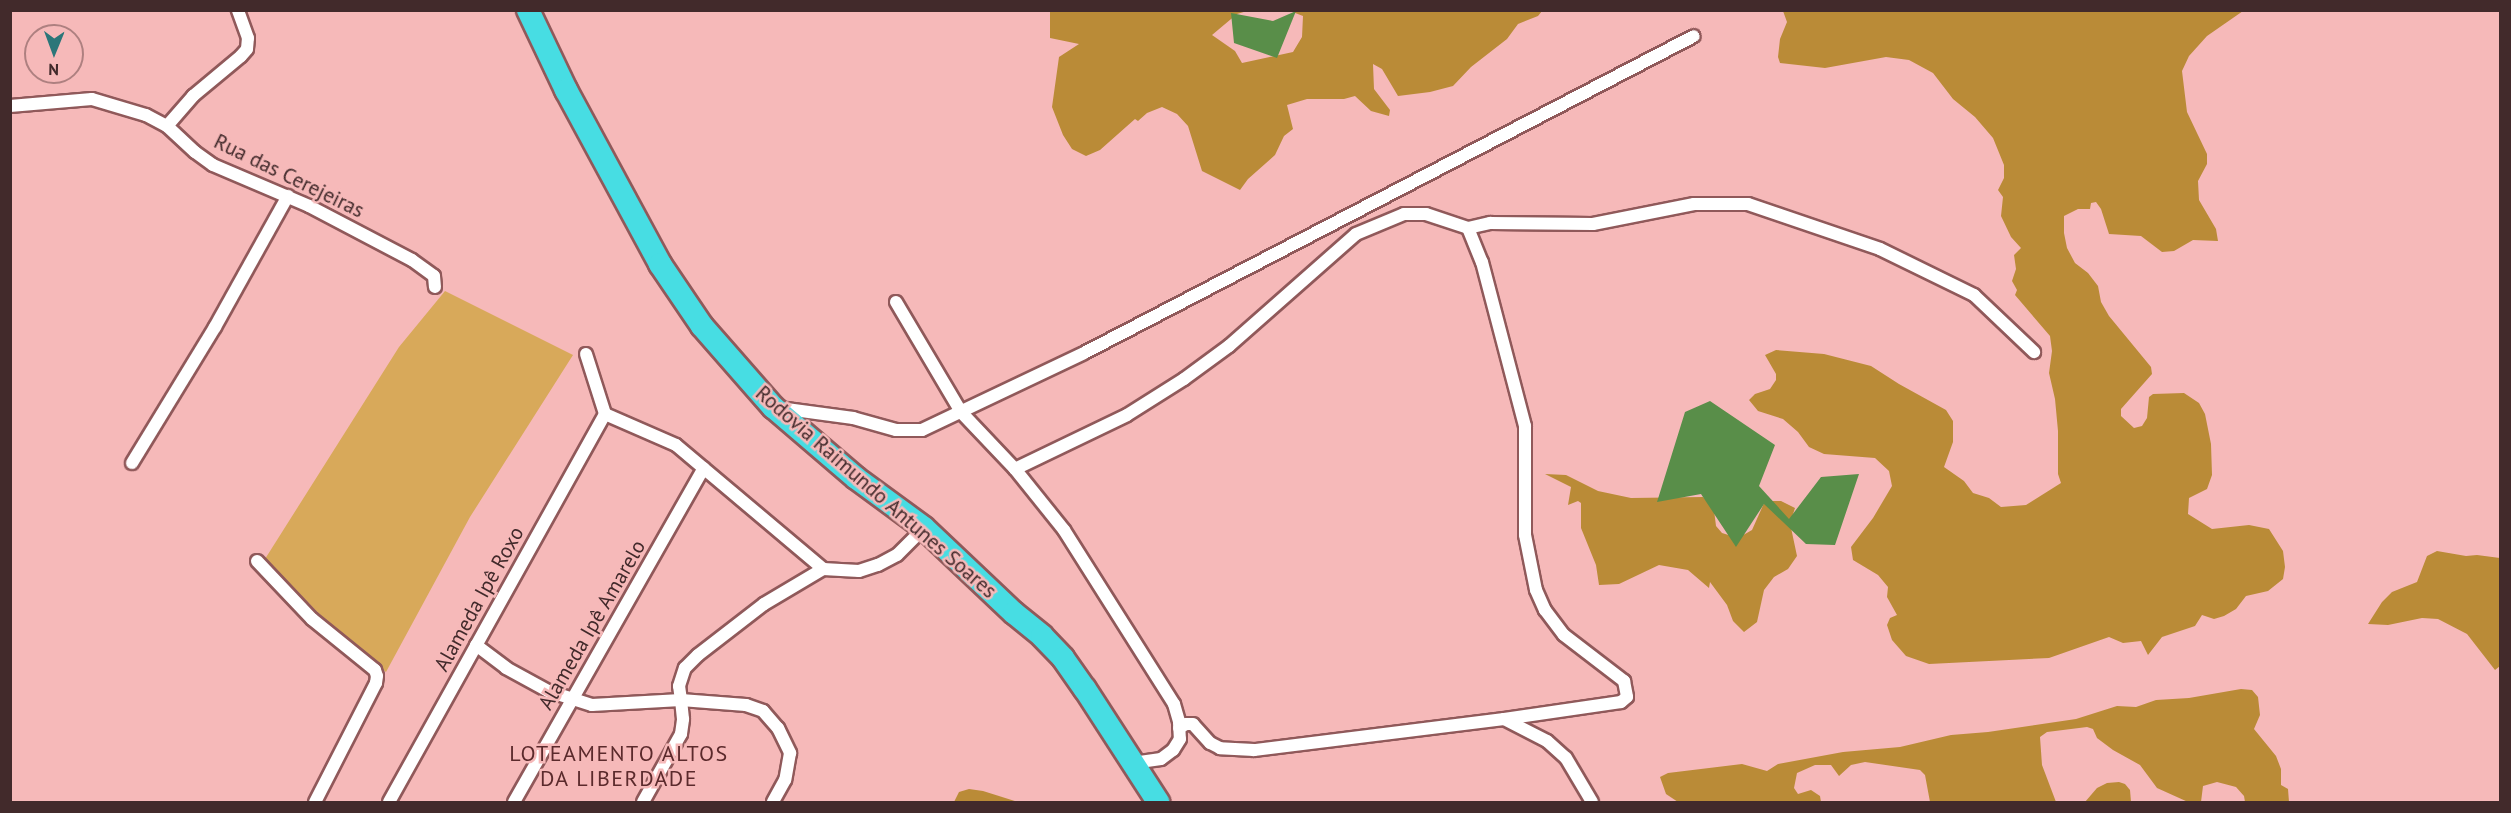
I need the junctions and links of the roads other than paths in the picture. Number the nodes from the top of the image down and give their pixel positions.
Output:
1 (238, 10) edge
2 (528, 10) edge
3 (1694, 36) dead end
4 (10, 106) edge
5 (167, 126) junction
6 (288, 196) junction
7 (1468, 228) junction
8 (435, 287) dead end
9 (896, 302) dead end
10 (2034, 352) dead end
11 (586, 354) dead end
12 (773, 407) junction
13 (961, 412) junction
14 (605, 414) junction
15 (132, 463) dead end
16 (704, 468) junction
17 (1015, 469) junction
18 (924, 528) junction
19 (256, 561) dead end
20 (823, 569) junction
21 (476, 645) junction
22 (572, 699) junction
23 (681, 700) junction
24 (1504, 719) junction
25 (1179, 728) junction
26 (1134, 763) junction
27 (315, 802) edge
28 (389, 802) edge
29 (514, 802) edge
30 (643, 802) edge
31 (773, 802) edge
32 (1158, 802) edge
33 (1592, 802) edge

1 - 5 street
2 - 12 highway, Rodovia Raimundo Antunes Soares
3 - 13 street
4 - 5 street, Rua das Cerejeiras
5 - 6 street, Rua das Cerejeiras
6 - 8 street, Rua das Cerejeiras
6 - 15 street
7 - 10 street
7 - 17 street
7 - 24 street
9 - 13 street
11 - 14 street
12 - 13 street
12 - 18 highway, Rodovia Raimundo Antunes Soares
13 - 17 street
14 - 16 street
14 - 21 street, Alameda Ipê Roxo
16 - 20 street
16 - 22 street, Alameda Ipê Amarelo
17 - 25 street
18 - 20 street
18 - 26 highway, Rodovia Raimundo Antunes Soares
19 - 27 street
20 - 23 street
21 - 22 street
21 - 28 street, Alameda Ipê Roxo
22 - 23 street
22 - 29 street, Alameda Ipê Amarelo
23 - 30 street
23 - 31 street
24 - 25 street
24 - 33 street
25 - 26 street
26 - 32 highway, Rodovia Raimundo Antunes Soares

